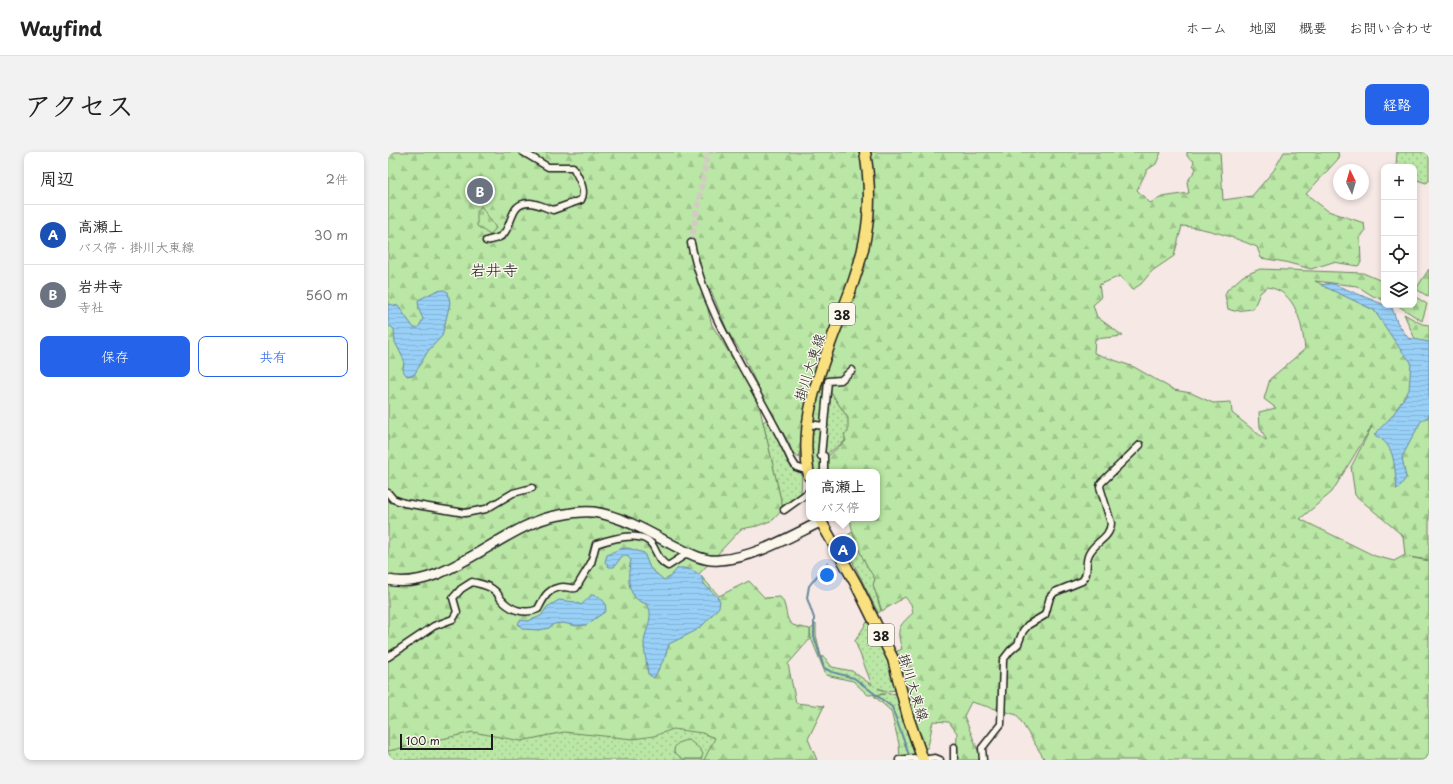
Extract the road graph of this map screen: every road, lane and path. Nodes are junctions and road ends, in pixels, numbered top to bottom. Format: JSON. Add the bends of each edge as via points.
{"nodes":[{"id":1,"x":523,"y":152,"type":"edge"},
{"id":2,"x":864,"y":152,"type":"edge"},
{"id":3,"x":486,"y":241,"type":"dead end"},
{"id":4,"x":691,"y":243,"type":"tunnel mouth"},
{"id":5,"x":852,"y":370,"type":"dead end"},
{"id":6,"x":808,"y":424,"type":"junction"},
{"id":7,"x":824,"y":426,"type":"junction"},
{"id":8,"x":1140,"y":445,"type":"dead end"},
{"id":9,"x":809,"y":469,"type":"edge"},
{"id":10,"x":824,"y":469,"type":"edge"},
{"id":11,"x":806,"y":472,"type":"edge"},
{"id":12,"x":532,"y":488,"type":"dead end"},
{"id":13,"x":388,"y":493,"type":"edge"},
{"id":14,"x":806,"y":494,"type":"edge"},
{"id":15,"x":784,"y":510,"type":"dead end"},
{"id":16,"x":817,"y":521,"type":"edge"},
{"id":17,"x":820,"y":521,"type":"edge"},
{"id":18,"x":688,"y":553,"type":"junction"},
{"id":19,"x":388,"y":580,"type":"edge"},
{"id":20,"x":388,"y":656,"type":"edge"},
{"id":21,"x":954,"y":747,"type":"dead end"},
{"id":22,"x":917,"y":759,"type":"edge"},
{"id":23,"x":899,"y":760,"type":"edge"},
{"id":24,"x":940,"y":760,"type":"edge"},
{"id":25,"x":954,"y":760,"type":"edge"},
{"id":26,"x":983,"y":760,"type":"edge"}],
"edges":[{"from":1,"to":3,"type":"street","via":[[548,168],[573,168],[584,190],[584,196],[581,200],[553,210],[530,202],[522,204],[511,214],[505,233]]},
{"from":2,"to":6,"type":"main road","name":"掛川大東線","number":"38","via":[[870,205],[866,235],[854,282],[819,374]]},
{"from":4,"to":11,"type":"street","via":[[696,269],[721,331],[791,459],[796,467]]},
{"from":5,"to":7,"type":"street","via":[[841,380],[828,381]]},
{"from":6,"to":7,"type":"street"},
{"from":6,"to":9,"type":"main road","name":"掛川大東線","number":"38"},
{"from":7,"to":10,"type":"street","via":[[821,456],[824,456]]},
{"from":8,"to":26,"type":"street","via":[[1101,483],[1111,529],[1089,552],[1085,578],[1055,592],[1050,597],[1045,615],[1028,625],[1018,644],[1002,660],[1001,724],[982,748]]},
{"from":12,"to":13,"type":"street","via":[[513,493],[486,509],[465,513],[404,503],[393,499]]},
{"from":14,"to":15,"type":"street"},
{"from":16,"to":18,"type":"street","via":[[770,545],[736,557],[718,560]]},
{"from":17,"to":22,"type":"main road","name":"掛川大東線","number":"38","via":[[856,584],[893,659]]},
{"from":18,"to":19,"type":"street","via":[[616,518],[592,512],[561,514],[536,520],[435,575],[415,580]]},
{"from":18,"to":20,"type":"street","via":[[668,566],[661,562],[652,544],[646,540],[634,537],[612,539],[596,544],[590,563],[576,588],[554,589],[545,594],[538,609],[531,612],[518,611],[486,585],[472,582],[453,598],[457,612],[452,619],[434,626]]},
{"from":21,"to":25,"type":"street"},
{"from":22,"to":23,"type":"street"},
{"from":22,"to":24,"type":"street"}]}
